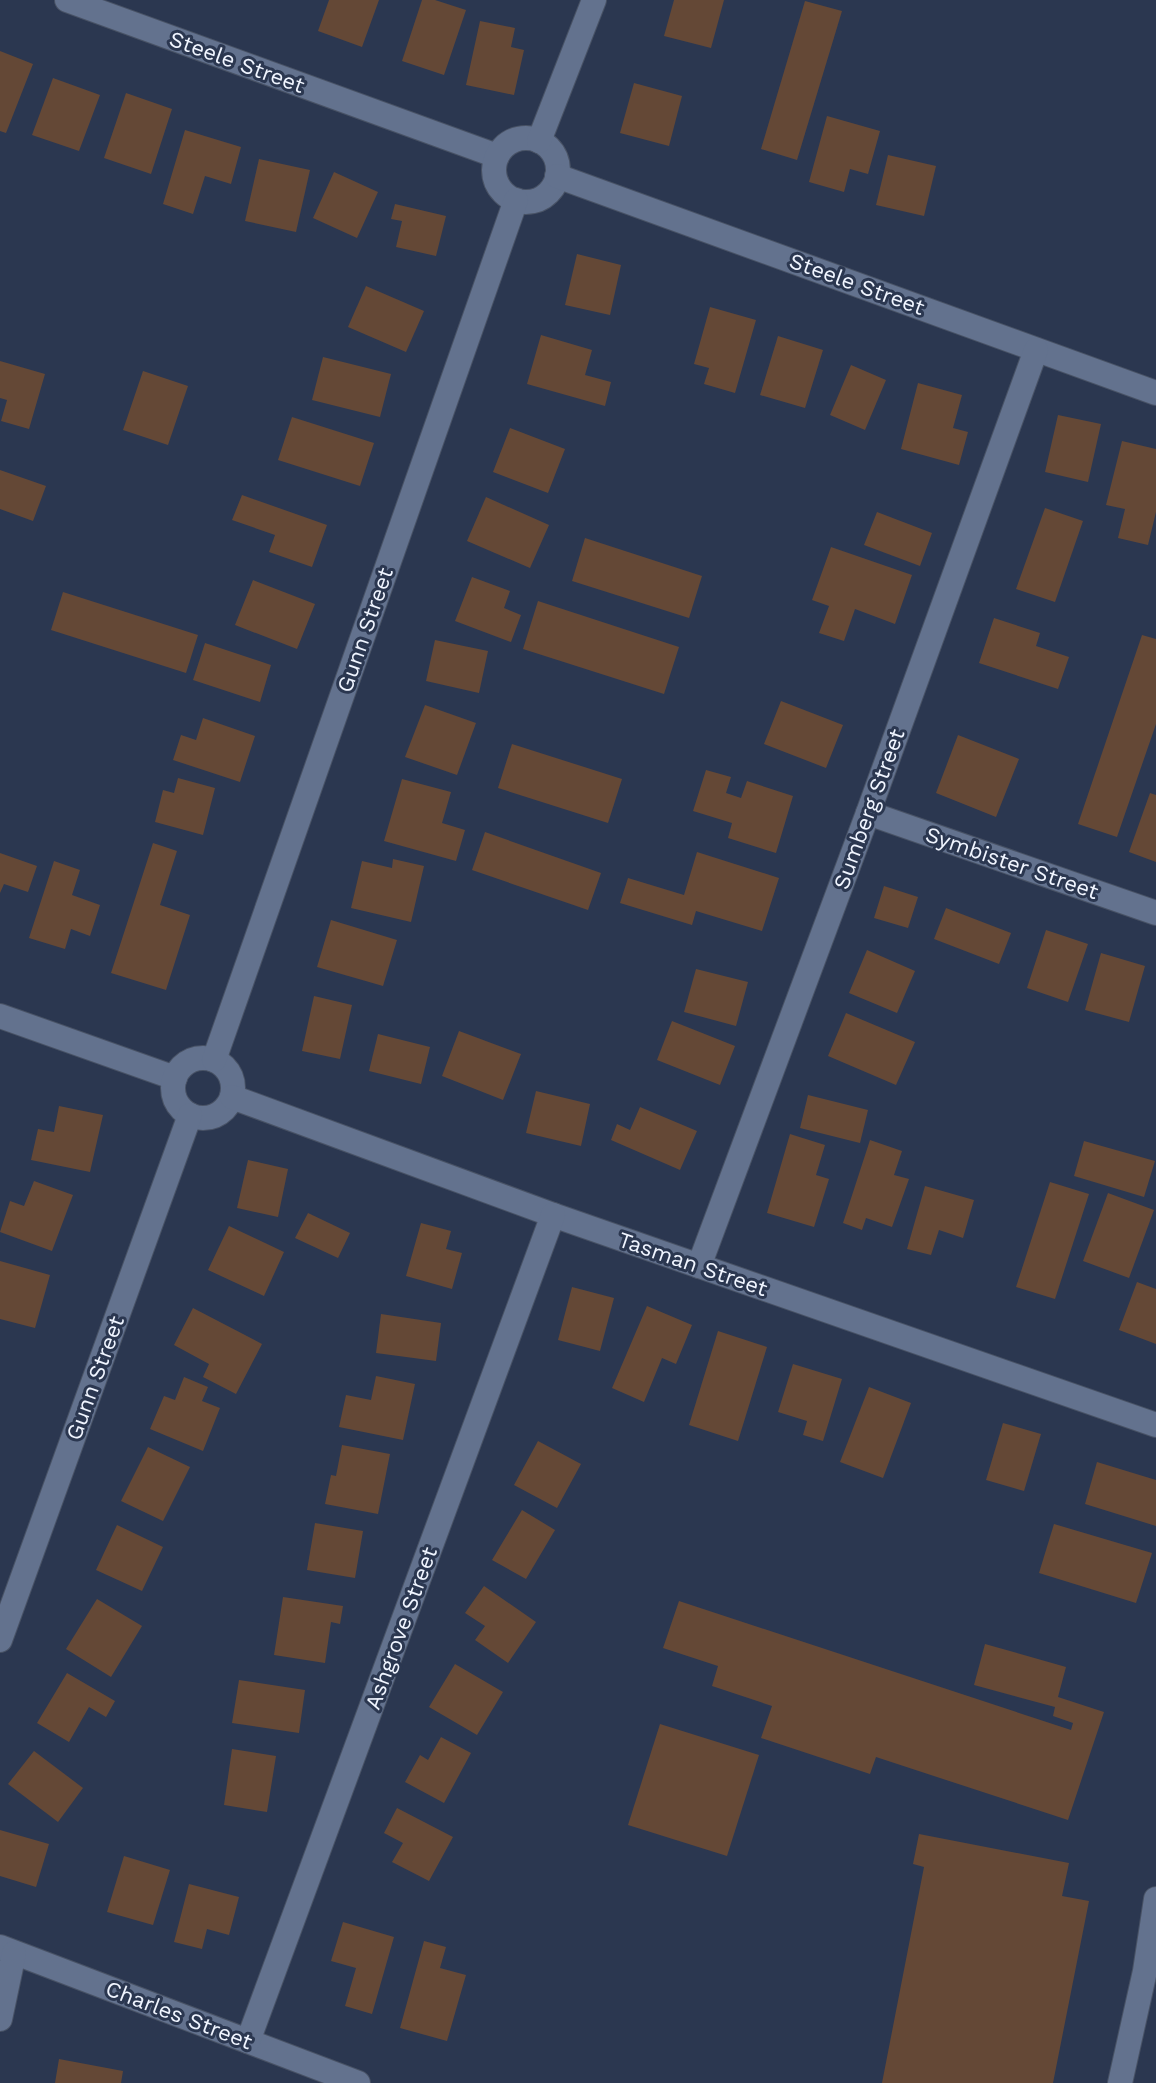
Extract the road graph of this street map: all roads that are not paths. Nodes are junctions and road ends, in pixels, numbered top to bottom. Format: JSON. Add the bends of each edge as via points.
{"nodes":[{"id":1,"x":67,"y":0,"type":"edge"},
{"id":2,"x":594,"y":0,"type":"edge"},
{"id":3,"x":539,"y":141,"type":"junction"},
{"id":4,"x":497,"y":156,"type":"junction"},
{"id":5,"x":557,"y":176,"type":"junction"},
{"id":6,"x":516,"y":200,"type":"junction"},
{"id":7,"x":1036,"y":350,"type":"junction"},
{"id":8,"x":1156,"y":393,"type":"edge"},
{"id":9,"x":868,"y":813,"type":"junction"},
{"id":10,"x":1156,"y":913,"type":"edge"},
{"id":11,"x":0,"y":1016,"type":"edge"},
{"id":12,"x":214,"y":1060,"type":"junction"},
{"id":13,"x":175,"y":1078,"type":"junction"},
{"id":14,"x":232,"y":1097,"type":"junction"},
{"id":15,"x":190,"y":1115,"type":"junction"},
{"id":16,"x":553,"y":1215,"type":"junction"},
{"id":17,"x":699,"y":1266,"type":"junction"},
{"id":18,"x":1156,"y":1425,"type":"edge"},
{"id":19,"x":0,"y":1640,"type":"edge"},
{"id":20,"x":1156,"y":1899,"type":"edge"},
{"id":21,"x":7,"y":1950,"type":"edge"},
{"id":22,"x":1150,"y":1973,"type":"edge"},
{"id":23,"x":0,"y":2019,"type":"edge"},
{"id":24,"x":248,"y":2041,"type":"junction"},
{"id":25,"x":348,"y":2081,"type":"edge"},
{"id":26,"x":1120,"y":2083,"type":"edge"}],
"edges":[{"from":1,"to":4,"type":"street","name":"Steele Street"},
{"from":2,"to":3,"type":"street"},
{"from":3,"to":4,"type":"street","via":[[520,139]]},
{"from":3,"to":5,"type":"street","via":[[551,151]]},
{"from":4,"to":6,"type":"street","via":[[497,184]]},
{"from":5,"to":6,"type":"street","via":[[544,196]]},
{"from":5,"to":7,"type":"street","name":"Steele Street"},
{"from":6,"to":12,"type":"street","name":"Gunn Street"},
{"from":7,"to":8,"type":"street","name":"Steele Street"},
{"from":7,"to":9,"type":"street","name":"Sumberg Street"},
{"from":9,"to":10,"type":"street","name":"Symbister Street"},
{"from":9,"to":17,"type":"street","name":"Sumberg Street"},
{"from":11,"to":13,"type":"street"},
{"from":12,"to":13,"type":"street","via":[[187,1063]]},
{"from":12,"to":14,"type":"street","via":[[232,1079]]},
{"from":13,"to":15,"type":"street","via":[[175,1099]]},
{"from":14,"to":15,"type":"street","via":[[211,1118]]},
{"from":14,"to":16,"type":"street","name":"Tasman Street"},
{"from":15,"to":19,"type":"street","name":"Gunn Street"},
{"from":16,"to":17,"type":"street","name":"Tasman Street"},
{"from":16,"to":24,"type":"street","name":"Ashgrove Street"},
{"from":17,"to":18,"type":"street","name":"Tasman Street"},
{"from":20,"to":22,"type":"street"},
{"from":21,"to":23,"type":"street"},
{"from":21,"to":24,"type":"street","name":"Charles Street"},
{"from":22,"to":26,"type":"street"},
{"from":24,"to":25,"type":"street","name":"Charles Street"}]}
